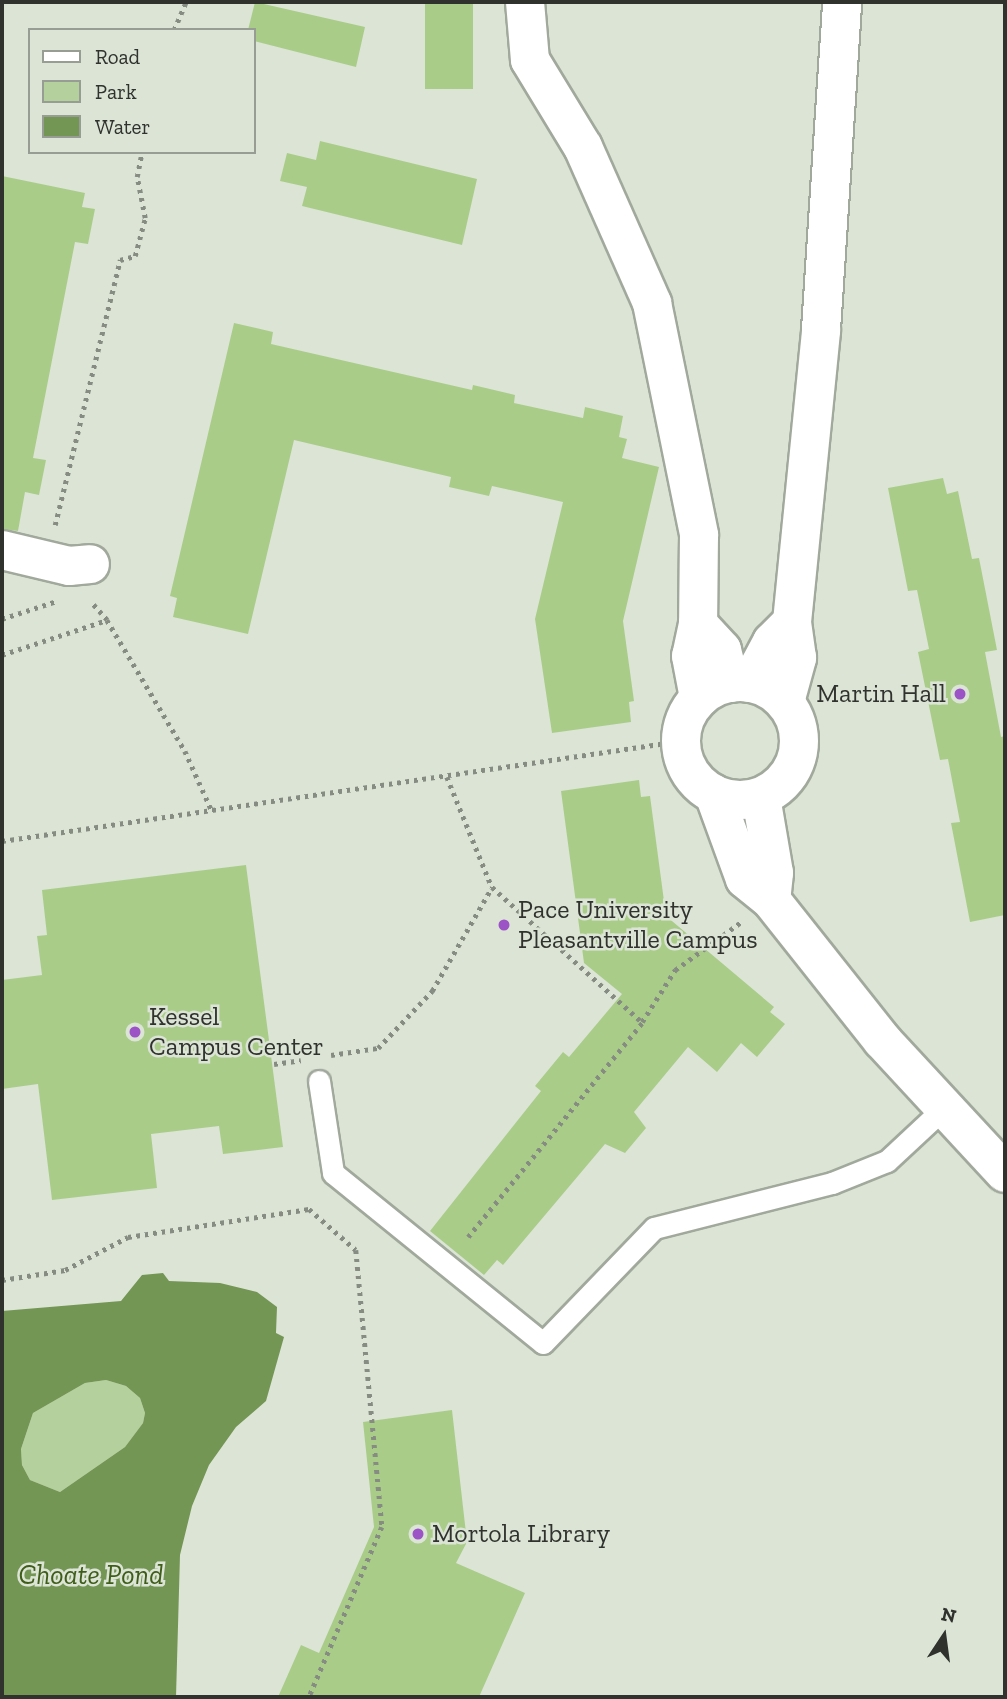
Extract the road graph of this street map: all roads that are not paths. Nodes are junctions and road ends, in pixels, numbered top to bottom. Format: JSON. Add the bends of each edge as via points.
{"nodes":[{"id":1,"x":525,"y":2,"type":"edge"},
{"id":2,"x":842,"y":2,"type":"edge"},
{"id":3,"x":2,"y":550,"type":"edge"},
{"id":4,"x":73,"y":577,"type":"road end"},
{"id":5,"x":792,"y":622,"type":"junction"},
{"id":6,"x":726,"y":688,"type":"junction"},
{"id":7,"x":785,"y":702,"type":"junction"},
{"id":8,"x":714,"y":794,"type":"junction"},
{"id":9,"x":761,"y":797,"type":"junction"},
{"id":10,"x":771,"y":900,"type":"junction"},
{"id":11,"x":319,"y":1081,"type":"dead end"},
{"id":12,"x":945,"y":1107,"type":"junction"},
{"id":13,"x":1005,"y":1172,"type":"edge"}],
"edges":[{"from":1,"to":6,"type":"street","via":[[530,60],[583,147],[652,303],[699,535],[698,624],[722,650]]},
{"from":2,"to":5,"type":"street","via":[[821,330]]},
{"from":3,"to":4,"type":"street"},
{"from":5,"to":6,"type":"street"},
{"from":5,"to":7,"type":"street","via":[[797,658]]},
{"from":6,"to":7,"type":"street","via":[[769,689]]},
{"from":6,"to":8,"type":"street","via":[[683,725],[680,741],[689,773]]},
{"from":7,"to":9,"type":"street","via":[[799,737],[797,756],[783,780]]},
{"from":8,"to":9,"type":"street","via":[[729,799]]},
{"from":8,"to":10,"type":"street","via":[[745,879]]},
{"from":9,"to":10,"type":"street","via":[[774,873]]},
{"from":10,"to":12,"type":"street","via":[[882,1040]]},
{"from":11,"to":12,"type":"lane","via":[[333,1172],[543,1343],[654,1228],[832,1183],[887,1161]]},
{"from":12,"to":13,"type":"street"}]}
